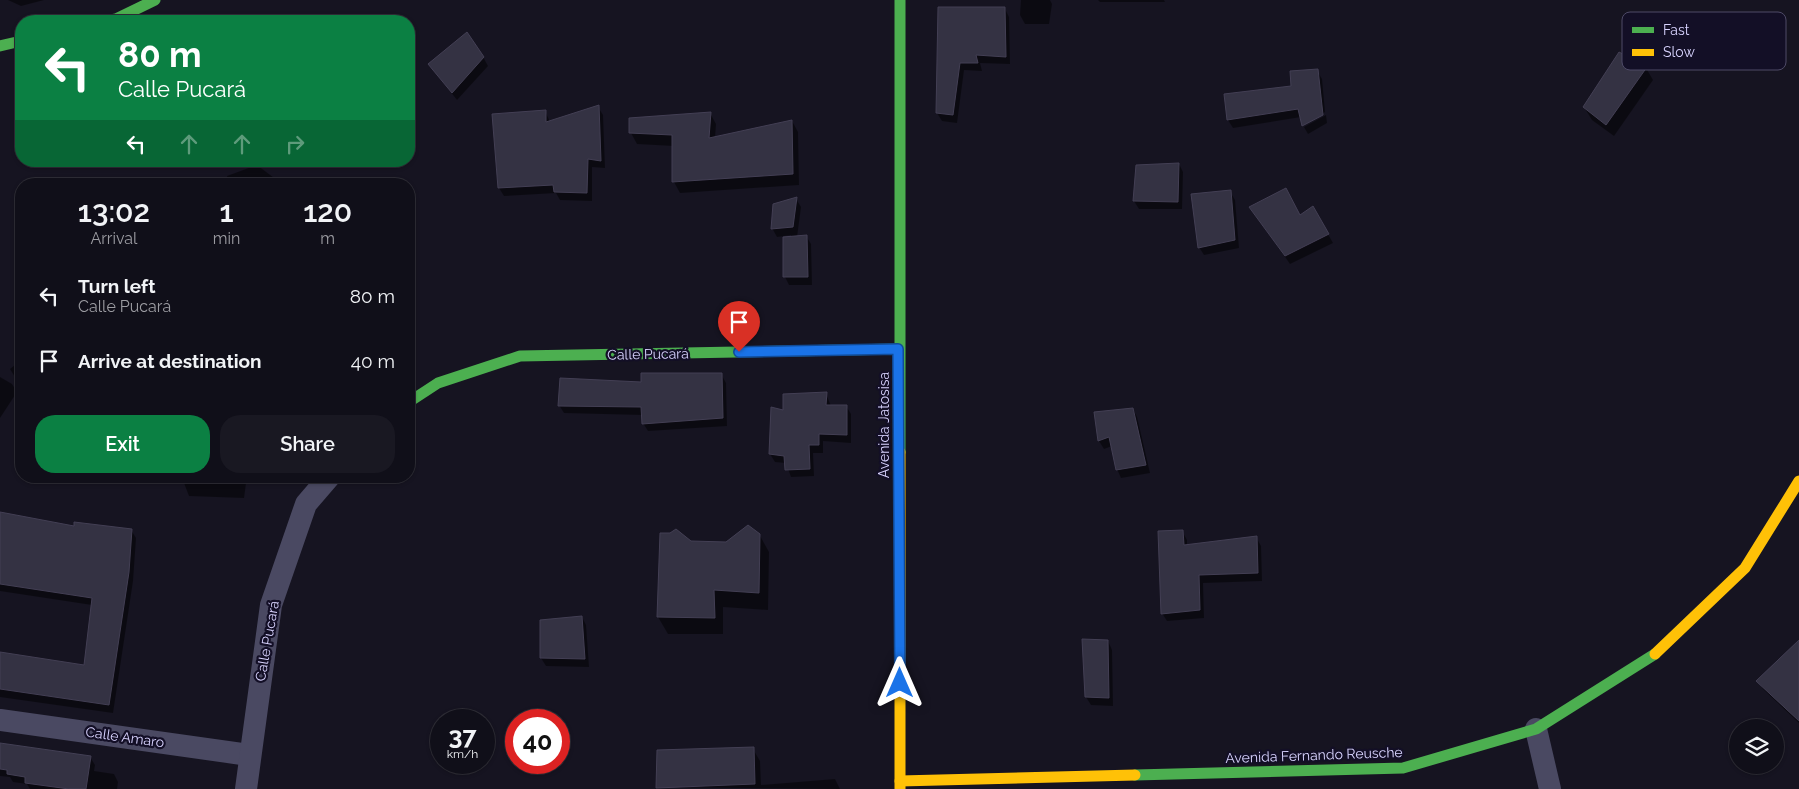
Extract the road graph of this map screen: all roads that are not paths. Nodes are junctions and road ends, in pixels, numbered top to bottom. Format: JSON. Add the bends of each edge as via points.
{"nodes":[{"id":1,"x":155,"y":0,"type":"edge"},
{"id":2,"x":900,"y":0,"type":"edge"},
{"id":3,"x":122,"y":15,"type":"edge"},
{"id":4,"x":15,"y":42,"type":"edge"},
{"id":5,"x":0,"y":46,"type":"edge"},
{"id":6,"x":898,"y":349,"type":"junction"},
{"id":7,"x":415,"y":398,"type":"edge"},
{"id":8,"x":1799,"y":481,"type":"edge"},
{"id":9,"x":324,"y":483,"type":"edge"},
{"id":10,"x":0,"y":720,"type":"edge"},
{"id":11,"x":1536,"y":729,"type":"junction"},
{"id":12,"x":249,"y":755,"type":"junction"},
{"id":13,"x":900,"y":785,"type":"edge"},
{"id":14,"x":246,"y":789,"type":"edge"},
{"id":15,"x":1550,"y":789,"type":"edge"}],
"edges":[{"from":1,"to":3,"type":"street"},
{"from":2,"to":6,"type":"street","name":"Avenida Jatosisa"},
{"from":4,"to":5,"type":"street"},
{"from":6,"to":7,"type":"street","name":"Calle Pucará","via":[[520,356],[438,383]]},
{"from":6,"to":13,"type":"street","name":"Avenida Jatosisa"},
{"from":8,"to":11,"type":"street","name":"Avenida Fernando Reusche","via":[[1745,568],[1651,657]]},
{"from":9,"to":12,"type":"street","name":"Calle Pucará","via":[[306,504],[271,605]]},
{"from":10,"to":12,"type":"street","name":"Calle Amaro"},
{"from":11,"to":13,"type":"street","name":"Avenida Fernando Reusche","via":[[1403,768]]},
{"from":11,"to":15,"type":"street"},
{"from":12,"to":14,"type":"street","name":"Calle Pucará"}]}
